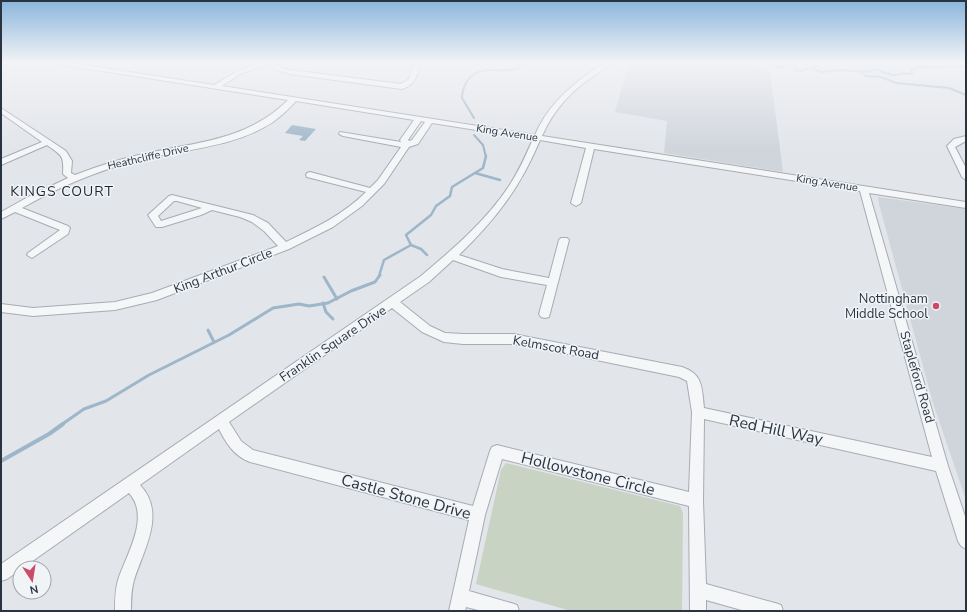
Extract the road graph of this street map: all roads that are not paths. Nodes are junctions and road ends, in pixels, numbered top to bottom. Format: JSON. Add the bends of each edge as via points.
{"nodes":[{"id":1,"x":239,"y":91,"type":"edge"},
{"id":2,"x":569,"y":91,"type":"edge"},
{"id":3,"x":294,"y":99,"type":"junction"},
{"id":4,"x":1,"y":110,"type":"edge"},
{"id":5,"x":418,"y":119,"type":"junction"},
{"id":6,"x":430,"y":120,"type":"junction"},
{"id":7,"x":343,"y":134,"type":"dead end"},
{"id":8,"x":538,"y":138,"type":"junction"},
{"id":9,"x":966,"y":138,"type":"edge"},
{"id":10,"x":48,"y":142,"type":"junction"},
{"id":11,"x":406,"y":146,"type":"junction"},
{"id":12,"x":591,"y":146,"type":"junction"},
{"id":13,"x":1,"y":162,"type":"edge"},
{"id":14,"x":310,"y":175,"type":"dead end"},
{"id":15,"x":966,"y":177,"type":"edge"},
{"id":16,"x":74,"y":179,"type":"junction"},
{"id":17,"x":864,"y":189,"type":"junction"},
{"id":18,"x":373,"y":191,"type":"junction"},
{"id":19,"x":576,"y":203,"type":"dead end"},
{"id":20,"x":966,"y":205,"type":"edge"},
{"id":21,"x":211,"y":207,"type":"junction"},
{"id":22,"x":15,"y":208,"type":"junction"},
{"id":23,"x":1,"y":216,"type":"edge"},
{"id":24,"x":564,"y":240,"type":"dead end"},
{"id":25,"x":285,"y":247,"type":"junction"},
{"id":26,"x":32,"y":255,"type":"dead end"},
{"id":27,"x":452,"y":256,"type":"junction"},
{"id":28,"x":553,"y":282,"type":"junction"},
{"id":29,"x":393,"y":303,"type":"junction"},
{"id":30,"x":1,"y":308,"type":"edge"},
{"id":31,"x":545,"y":314,"type":"dead end"},
{"id":32,"x":698,"y":412,"type":"junction"},
{"id":33,"x":221,"y":420,"type":"junction"},
{"id":34,"x":941,"y":466,"type":"junction"},
{"id":35,"x":130,"y":483,"type":"junction"},
{"id":36,"x":696,"y":501,"type":"junction"},
{"id":37,"x":478,"y":515,"type":"junction"},
{"id":38,"x":966,"y":541,"type":"edge"},
{"id":39,"x":1,"y":573,"type":"edge"},
{"id":40,"x":698,"y":590,"type":"junction"},
{"id":41,"x":459,"y":604,"type":"edge"},
{"id":42,"x":123,"y":611,"type":"edge"},
{"id":43,"x":511,"y":611,"type":"edge"},
{"id":44,"x":698,"y":611,"type":"edge"},
{"id":45,"x":775,"y":611,"type":"edge"}],
"edges":[{"from":1,"to":3,"type":"street","name":"King Avenue"},
{"from":2,"to":8,"type":"street","name":"Franklin Square Drive","via":[[548,116]]},
{"from":3,"to":5,"type":"street","name":"King Avenue"},
{"from":3,"to":16,"type":"street","name":"Heathcliffe Drive","via":[[270,120],[233,138],[128,160]]},
{"from":4,"to":10,"type":"street"},
{"from":5,"to":6,"type":"street","name":"King Avenue"},
{"from":5,"to":11,"type":"street","name":"King Arthur Circle","via":[[404,140]]},
{"from":6,"to":8,"type":"street","name":"King Avenue"},
{"from":6,"to":11,"type":"street","name":"King Arthur Circle","via":[[415,142]]},
{"from":7,"to":11,"type":"street"},
{"from":8,"to":12,"type":"street","name":"King Avenue"},
{"from":8,"to":27,"type":"street","name":"Franklin Square Drive","via":[[522,172],[504,200]]},
{"from":9,"to":15,"type":"street","via":[[951,146]]},
{"from":10,"to":13,"type":"street"},
{"from":10,"to":16,"type":"street","via":[[67,156],[67,174]]},
{"from":11,"to":18,"type":"street","name":"King Arthur Circle"},
{"from":12,"to":17,"type":"street","name":"King Avenue"},
{"from":12,"to":19,"type":"street"},
{"from":14,"to":18,"type":"street"},
{"from":16,"to":22,"type":"street","name":"Heathcliffe Drive"},
{"from":17,"to":20,"type":"street","name":"King Avenue"},
{"from":17,"to":34,"type":"street","name":"Stapleford Road"},
{"from":18,"to":25,"type":"street","name":"King Arthur Circle","via":[[342,218]]},
{"from":21,"to":21,"type":"street","via":[[172,198],[154,212],[153,218],[159,225],[198,214]]},
{"from":21,"to":25,"type":"street","via":[[257,220]]},
{"from":22,"to":23,"type":"street","name":"Heathcliffe Drive"},
{"from":22,"to":26,"type":"street","via":[[65,228],[65,232]]},
{"from":24,"to":28,"type":"street"},
{"from":25,"to":30,"type":"street","name":"King Arthur Circle","via":[[153,297],[116,306],[33,312]]},
{"from":27,"to":28,"type":"street","via":[[501,273]]},
{"from":27,"to":29,"type":"street","name":"Franklin Square Drive"},
{"from":28,"to":31,"type":"street"},
{"from":29,"to":32,"type":"street","name":"Kelmscot Road","via":[[426,329],[444,337],[513,339],[682,372],[692,378]]},
{"from":29,"to":33,"type":"street","name":"Franklin Square Drive"},
{"from":32,"to":34,"type":"street","name":"Red Hill Way"},
{"from":32,"to":36,"type":"street"},
{"from":33,"to":35,"type":"street","name":"Franklin Square Drive"},
{"from":33,"to":37,"type":"street","name":"Castle Stone Drive","via":[[235,445],[250,456]]},
{"from":34,"to":38,"type":"street","name":"Stapleford Road"},
{"from":35,"to":39,"type":"street","name":"Franklin Square Drive"},
{"from":35,"to":42,"type":"street","via":[[140,496],[146,516],[138,549],[126,577],[121,600]]},
{"from":36,"to":37,"type":"street","name":"Hollowstone Circle","via":[[497,451]]},
{"from":36,"to":40,"type":"street"},
{"from":37,"to":41,"type":"street","name":"Castle Stone Drive"},
{"from":40,"to":44,"type":"street"},
{"from":40,"to":45,"type":"street"},
{"from":41,"to":43,"type":"street","name":"Castle Stone Drive"}]}
